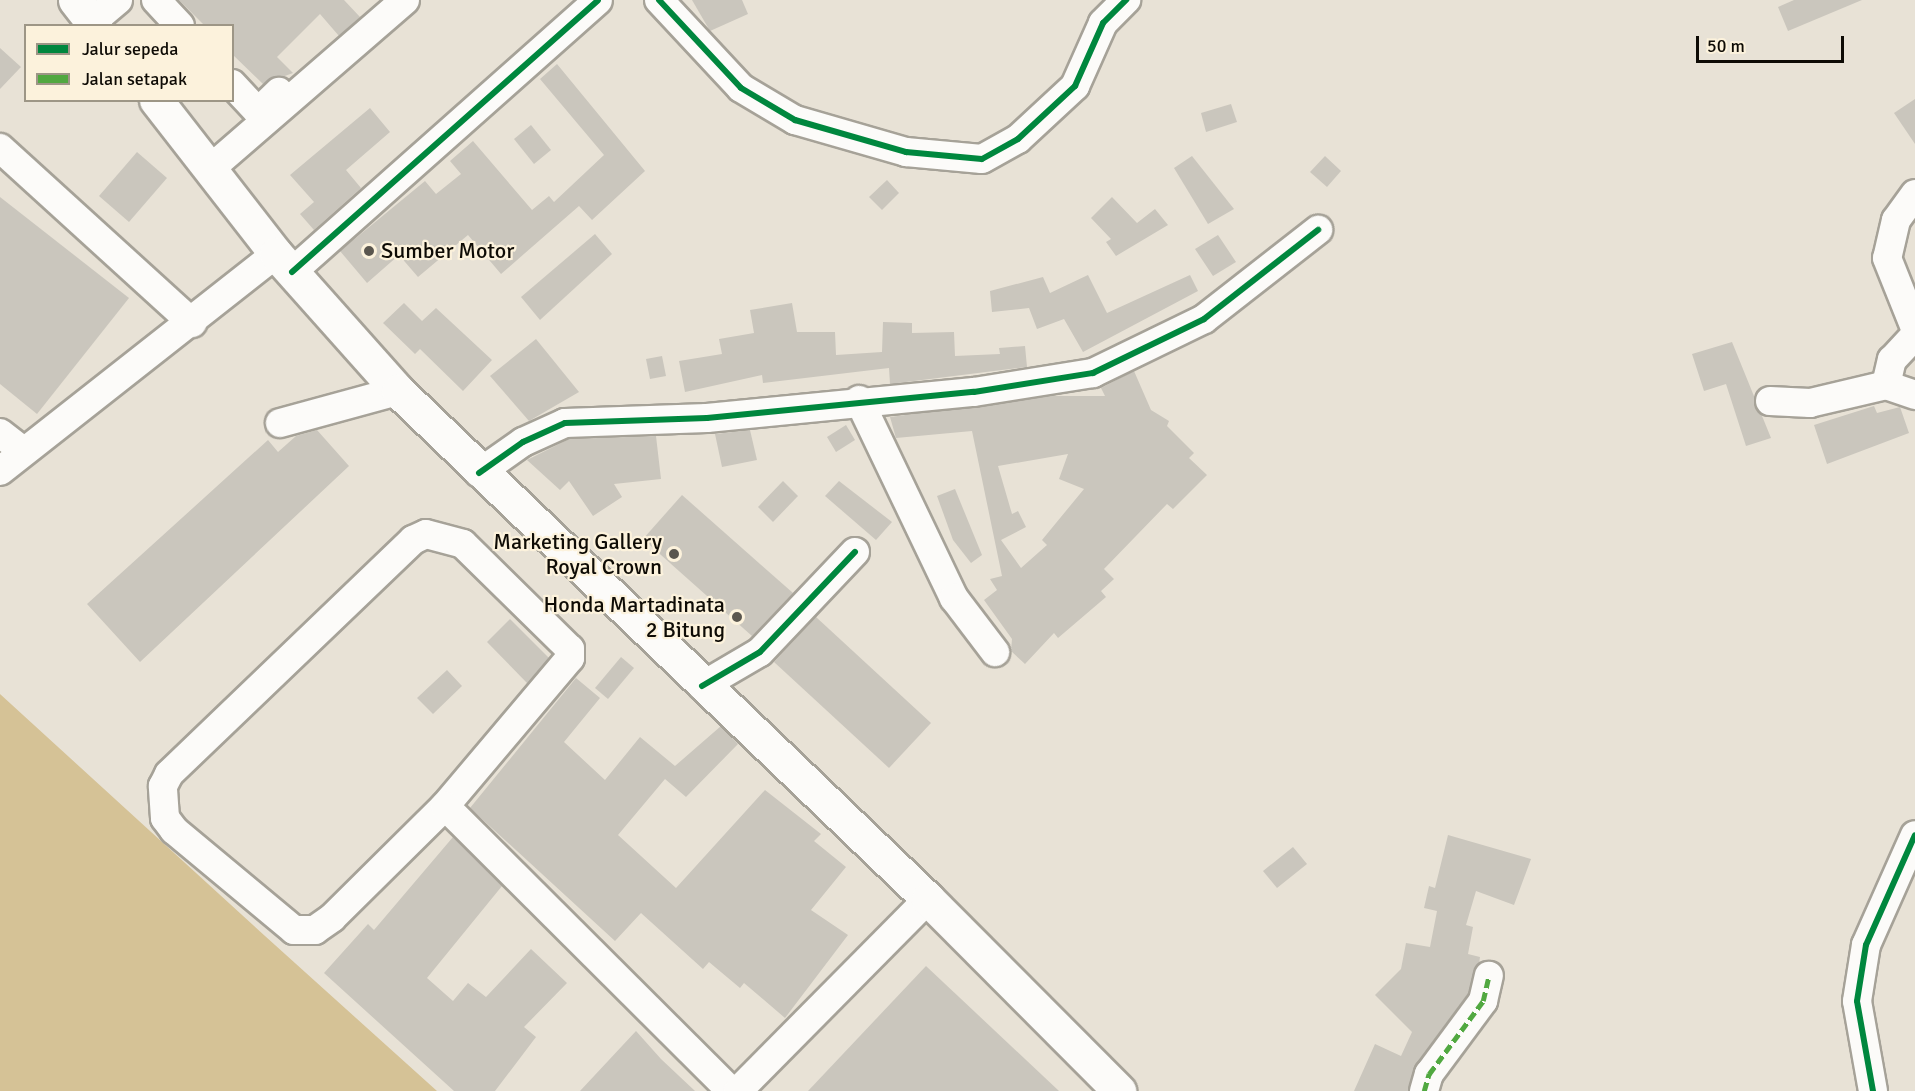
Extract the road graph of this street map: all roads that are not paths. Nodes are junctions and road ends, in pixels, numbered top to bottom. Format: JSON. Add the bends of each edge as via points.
{"nodes":[{"id":1,"x":118,"y":0,"type":"edge"},
{"id":2,"x":156,"y":0,"type":"edge"},
{"id":3,"x":405,"y":0,"type":"edge"},
{"id":4,"x":598,"y":0,"type":"edge"},
{"id":5,"x":659,"y":0,"type":"edge"},
{"id":6,"x":1126,"y":0,"type":"edge"},
{"id":7,"x":88,"y":16,"type":"edge"},
{"id":8,"x":178,"y":24,"type":"edge"},
{"id":9,"x":325,"y":49,"type":"dead end"},
{"id":10,"x":234,"y":86,"type":"edge"},
{"id":11,"x":158,"y":102,"type":"edge"},
{"id":12,"x":0,"y":148,"type":"edge"},
{"id":13,"x":210,"y":169,"type":"junction"},
{"id":14,"x":1915,"y":194,"type":"edge"},
{"id":15,"x":1318,"y":230,"type":"dead end"},
{"id":16,"x":284,"y":263,"type":"junction"},
{"id":17,"x":192,"y":323,"type":"junction"},
{"id":18,"x":1915,"y":328,"type":"edge"},
{"id":19,"x":1915,"y":335,"type":"edge"},
{"id":20,"x":1886,"y":385,"type":"junction"},
{"id":21,"x":398,"y":391,"type":"junction"},
{"id":22,"x":1915,"y":395,"type":"edge"},
{"id":23,"x":860,"y":400,"type":"junction"},
{"id":24,"x":1770,"y":401,"type":"dead end"},
{"id":25,"x":280,"y":423,"type":"dead end"},
{"id":26,"x":0,"y":433,"type":"edge"},
{"id":27,"x":23,"y":452,"type":"junction"},
{"id":28,"x":0,"y":471,"type":"edge"},
{"id":29,"x":480,"y":473,"type":"junction"},
{"id":30,"x":855,"y":552,"type":"dead end"},
{"id":31,"x":995,"y":652,"type":"dead end"},
{"id":32,"x":702,"y":686,"type":"junction"},
{"id":33,"x":445,"y":806,"type":"junction"},
{"id":34,"x":1915,"y":835,"type":"edge"},
{"id":35,"x":928,"y":899,"type":"junction"},
{"id":36,"x":1489,"y":976,"type":"dead end"},
{"id":37,"x":731,"y":1091,"type":"edge"},
{"id":38,"x":738,"y":1091,"type":"edge"},
{"id":39,"x":1119,"y":1091,"type":"edge"},
{"id":40,"x":1424,"y":1091,"type":"edge"},
{"id":41,"x":1873,"y":1091,"type":"edge"}],
"edges":[{"from":1,"to":7,"type":"street"},
{"from":2,"to":8,"type":"street"},
{"from":3,"to":13,"type":"street"},
{"from":4,"to":16,"type":"street"},
{"from":5,"to":6,"type":"street","via":[[741,88],[795,120],[906,152],[982,159],[1017,139],[1076,86],[1103,23]]},
{"from":9,"to":10,"type":"street","via":[[258,112]]},
{"from":11,"to":13,"type":"highway"},
{"from":12,"to":17,"type":"street"},
{"from":13,"to":16,"type":"highway"},
{"from":14,"to":18,"type":"street","via":[[1896,220],[1887,258]]},
{"from":15,"to":23,"type":"street","via":[[1204,320],[1093,373],[974,392]]},
{"from":16,"to":17,"type":"street"},
{"from":16,"to":21,"type":"highway"},
{"from":17,"to":27,"type":"street"},
{"from":19,"to":20,"type":"street","via":[[1892,360]]},
{"from":20,"to":22,"type":"street"},
{"from":20,"to":24,"type":"street","via":[[1810,403]]},
{"from":21,"to":25,"type":"street"},
{"from":21,"to":29,"type":"highway"},
{"from":23,"to":29,"type":"street","via":[[707,418],[565,423],[523,442]]},
{"from":23,"to":31,"type":"street","via":[[954,598]]},
{"from":26,"to":27,"type":"street"},
{"from":27,"to":28,"type":"street"},
{"from":29,"to":32,"type":"highway"},
{"from":30,"to":32,"type":"street","via":[[760,652]]},
{"from":32,"to":35,"type":"highway"},
{"from":33,"to":33,"type":"street","via":[[332,918],[315,930],[294,930],[174,830],[161,801],[169,774],[413,540],[426,534],[463,544],[570,649],[570,658]]},
{"from":33,"to":37,"type":"street"},
{"from":34,"to":41,"type":"street","via":[[1866,945],[1859,990],[1863,1055]]},
{"from":35,"to":38,"type":"street"},
{"from":35,"to":39,"type":"highway"},
{"from":36,"to":40,"type":"street","via":[[1483,1001],[1429,1074]]}]}
